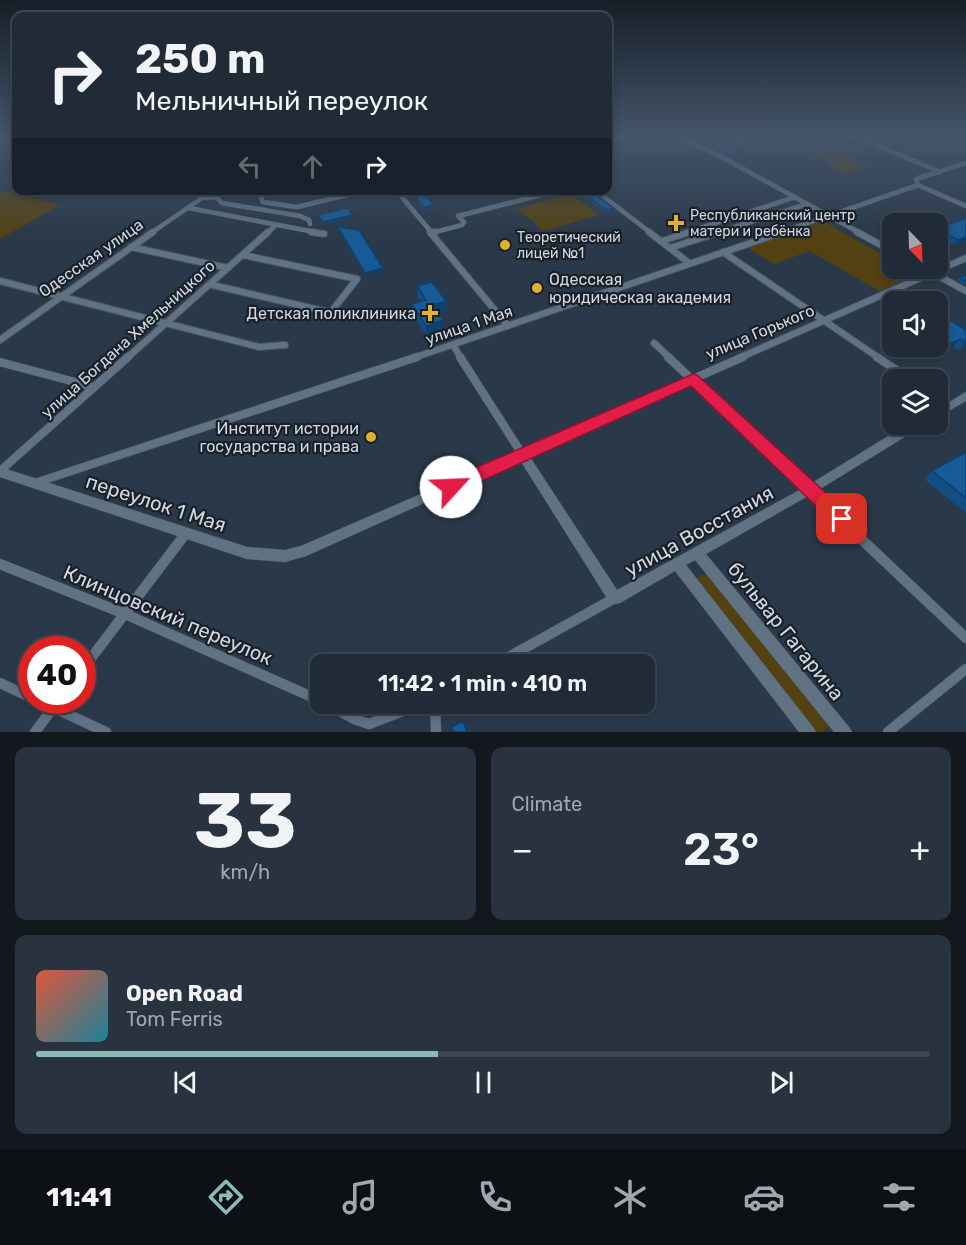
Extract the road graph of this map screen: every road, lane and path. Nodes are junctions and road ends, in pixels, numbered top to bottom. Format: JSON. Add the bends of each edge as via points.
{"nodes":[{"id":1,"x":748,"y":171,"type":"edge"},
{"id":2,"x":940,"y":172,"type":"edge"},
{"id":3,"x":918,"y":185,"type":"junction"},
{"id":4,"x":260,"y":195,"type":"edge"},
{"id":5,"x":347,"y":195,"type":"edge"},
{"id":6,"x":400,"y":195,"type":"edge"},
{"id":7,"x":541,"y":195,"type":"edge"},
{"id":8,"x":601,"y":195,"type":"edge"},
{"id":9,"x":795,"y":197,"type":"junction"},
{"id":10,"x":807,"y":204,"type":"junction"},
{"id":11,"x":966,"y":206,"type":"edge"},
{"id":12,"x":189,"y":208,"type":"junction"},
{"id":13,"x":830,"y":216,"type":"junction"},
{"id":14,"x":310,"y":224,"type":"dead end"},
{"id":15,"x":275,"y":226,"type":"junction"},
{"id":16,"x":430,"y":232,"type":"junction"},
{"id":17,"x":324,"y":234,"type":"dead end"},
{"id":18,"x":662,"y":242,"type":"junction"},
{"id":19,"x":882,"y":245,"type":"edge"},
{"id":20,"x":131,"y":247,"type":"junction"},
{"id":21,"x":670,"y":248,"type":"junction"},
{"id":22,"x":723,"y":252,"type":"junction"},
{"id":23,"x":243,"y":255,"type":"junction"},
{"id":24,"x":966,"y":258,"type":"edge"},
{"id":25,"x":689,"y":263,"type":"junction"},
{"id":26,"x":948,"y":266,"type":"edge"},
{"id":27,"x":228,"y":268,"type":"junction"},
{"id":28,"x":920,"y":279,"type":"edge"},
{"id":29,"x":944,"y":279,"type":"edge"},
{"id":30,"x":0,"y":281,"type":"edge"},
{"id":31,"x":212,"y":285,"type":"junction"},
{"id":32,"x":966,"y":291,"type":"edge"},
{"id":33,"x":58,"y":297,"type":"junction"},
{"id":34,"x":331,"y":312,"type":"junction"},
{"id":35,"x":350,"y":317,"type":"dead end"},
{"id":36,"x":828,"y":321,"type":"junction"},
{"id":37,"x":166,"y":324,"type":"junction"},
{"id":38,"x":508,"y":326,"type":"junction"},
{"id":39,"x":0,"y":340,"type":"edge"},
{"id":40,"x":654,"y":343,"type":"dead end"},
{"id":41,"x":285,"y":345,"type":"dead end"},
{"id":42,"x":453,"y":345,"type":"junction"},
{"id":43,"x":0,"y":362,"type":"edge"},
{"id":44,"x":896,"y":369,"type":"edge"},
{"id":45,"x":693,"y":379,"type":"junction"},
{"id":46,"x":94,"y":387,"type":"junction"},
{"id":47,"x":966,"y":396,"type":"edge"},
{"id":48,"x":949,"y":406,"type":"edge"},
{"id":49,"x":899,"y":435,"type":"edge"},
{"id":50,"x":522,"y":454,"type":"junction"},
{"id":51,"x":0,"y":472,"type":"edge"},
{"id":52,"x":33,"y":484,"type":"junction"},
{"id":53,"x":811,"y":489,"type":"junction"},
{"id":54,"x":186,"y":533,"type":"junction"},
{"id":55,"x":302,"y":552,"type":"joint"},
{"id":56,"x":698,"y":554,"type":"junction"},
{"id":57,"x":0,"y":564,"type":"edge"},
{"id":58,"x":678,"y":565,"type":"junction"},
{"id":59,"x":615,"y":598,"type":"junction"},
{"id":60,"x":125,"y":614,"type":"junction"},
{"id":61,"x":966,"y":638,"type":"edge"},
{"id":62,"x":96,"y":652,"type":"edge"},
{"id":63,"x":514,"y":654,"type":"edge"},
{"id":64,"x":966,"y":669,"type":"edge"},
{"id":65,"x":0,"y":683,"type":"edge"},
{"id":66,"x":18,"y":691,"type":"edge"},
{"id":67,"x":310,"y":696,"type":"edge"},
{"id":68,"x":48,"y":714,"type":"edge"},
{"id":69,"x":74,"y":714,"type":"edge"},
{"id":70,"x":347,"y":714,"type":"edge"},
{"id":71,"x":395,"y":714,"type":"edge"},
{"id":72,"x":435,"y":714,"type":"edge"},
{"id":73,"x":35,"y":732,"type":"edge"},
{"id":74,"x":106,"y":732,"type":"edge"},
{"id":75,"x":436,"y":732,"type":"edge"},
{"id":76,"x":808,"y":732,"type":"edge"},
{"id":77,"x":844,"y":732,"type":"edge"},
{"id":78,"x":888,"y":732,"type":"edge"}],
"edges":[{"from":1,"to":9,"type":"street"},
{"from":2,"to":3,"type":"street","name":"улица 1 Мая","via":[[916,179]]},
{"from":3,"to":11,"type":"street"},
{"from":3,"to":13,"type":"street","name":"улица 1 Мая"},
{"from":4,"to":5,"type":"street","via":[[263,202],[297,207]]},
{"from":6,"to":16,"type":"street"},
{"from":7,"to":16,"type":"street","via":[[458,216],[464,222],[462,225]]},
{"from":8,"to":18,"type":"street"},
{"from":9,"to":10,"type":"street"},
{"from":9,"to":18,"type":"street"},
{"from":10,"to":13,"type":"street"},
{"from":10,"to":21,"type":"street"},
{"from":12,"to":14,"type":"street","name":"Одесская улица","via":[[205,196],[216,197],[222,203],[300,216]]},
{"from":12,"to":15,"type":"street"},
{"from":12,"to":20,"type":"street","name":"Одесская улица"},
{"from":13,"to":19,"type":"street"},
{"from":13,"to":22,"type":"street","name":"улица 1 Мая"},
{"from":15,"to":17,"type":"street"},
{"from":15,"to":23,"type":"street","name":"улица Богдана Хмельницкого"},
{"from":16,"to":38,"type":"street"},
{"from":18,"to":21,"type":"street"},
{"from":20,"to":27,"type":"street"},
{"from":20,"to":33,"type":"street","name":"Одесская улица"},
{"from":21,"to":25,"type":"street"},
{"from":22,"to":25,"type":"street","name":"улица 1 Мая"},
{"from":22,"to":36,"type":"street"},
{"from":23,"to":27,"type":"street","name":"улица Богдана Хмельницкого"},
{"from":23,"to":34,"type":"street","via":[[357,279]]},
{"from":24,"to":26,"type":"street","name":"улица Горького"},
{"from":25,"to":38,"type":"street","name":"улица 1 Мая"},
{"from":27,"to":31,"type":"street","name":"улица Богдана Хмельницкого"},
{"from":28,"to":36,"type":"street","name":"улица Горького"},
{"from":29,"to":32,"type":"street"},
{"from":30,"to":33,"type":"street"},
{"from":31,"to":34,"type":"street"},
{"from":31,"to":37,"type":"street","name":"улица Богдана Хмельницкого"},
{"from":33,"to":37,"type":"street"},
{"from":33,"to":39,"type":"street","name":"Одесская улица"},
{"from":34,"to":35,"type":"street"},
{"from":36,"to":44,"type":"street"},
{"from":36,"to":45,"type":"street","name":"улица Горького"},
{"from":37,"to":41,"type":"street","via":[[259,347]]},
{"from":37,"to":46,"type":"street","name":"улица Богдана Хмельницкого"},
{"from":38,"to":42,"type":"street","name":"улица 1 Мая"},
{"from":40,"to":45,"type":"street"},
{"from":42,"to":50,"type":"street"},
{"from":42,"to":52,"type":"street","name":"улица 1 Мая"},
{"from":43,"to":46,"type":"street"},
{"from":45,"to":50,"type":"street","name":"улица Горького"},
{"from":45,"to":53,"type":"street"},
{"from":46,"to":51,"type":"street","name":"улица Богдана Хмельницкого"},
{"from":47,"to":48,"type":"street"},
{"from":49,"to":53,"type":"street","name":"улица Восстания"},
{"from":50,"to":55,"type":"street","name":"улица Горького"},
{"from":50,"to":59,"type":"street"},
{"from":51,"to":52,"type":"street","name":"переулок 1 Мая"},
{"from":52,"to":54,"type":"street","name":"переулок 1 Мая"},
{"from":53,"to":56,"type":"street","name":"улица Восстания"},
{"from":53,"to":61,"type":"street"},
{"from":54,"to":55,"type":"street","name":"переулок 1 Мая","via":[[247,553],[285,556]]},
{"from":54,"to":60,"type":"street"},
{"from":56,"to":58,"type":"street","name":"улица Восстания"},
{"from":56,"to":77,"type":"street","name":"бульвар Гагарина"},
{"from":57,"to":60,"type":"street","name":"Клинцовский переулок"},
{"from":58,"to":59,"type":"street","name":"улица Восстания"},
{"from":58,"to":76,"type":"street"},
{"from":59,"to":63,"type":"street","name":"улица Восстания"},
{"from":60,"to":62,"type":"street"},
{"from":60,"to":67,"type":"street","name":"Клинцовский переулок"},
{"from":64,"to":78,"type":"street"},
{"from":65,"to":66,"type":"street"},
{"from":68,"to":73,"type":"street"},
{"from":69,"to":74,"type":"street"},
{"from":70,"to":71,"type":"street","via":[[369,724]]},
{"from":72,"to":75,"type":"street"}]}
